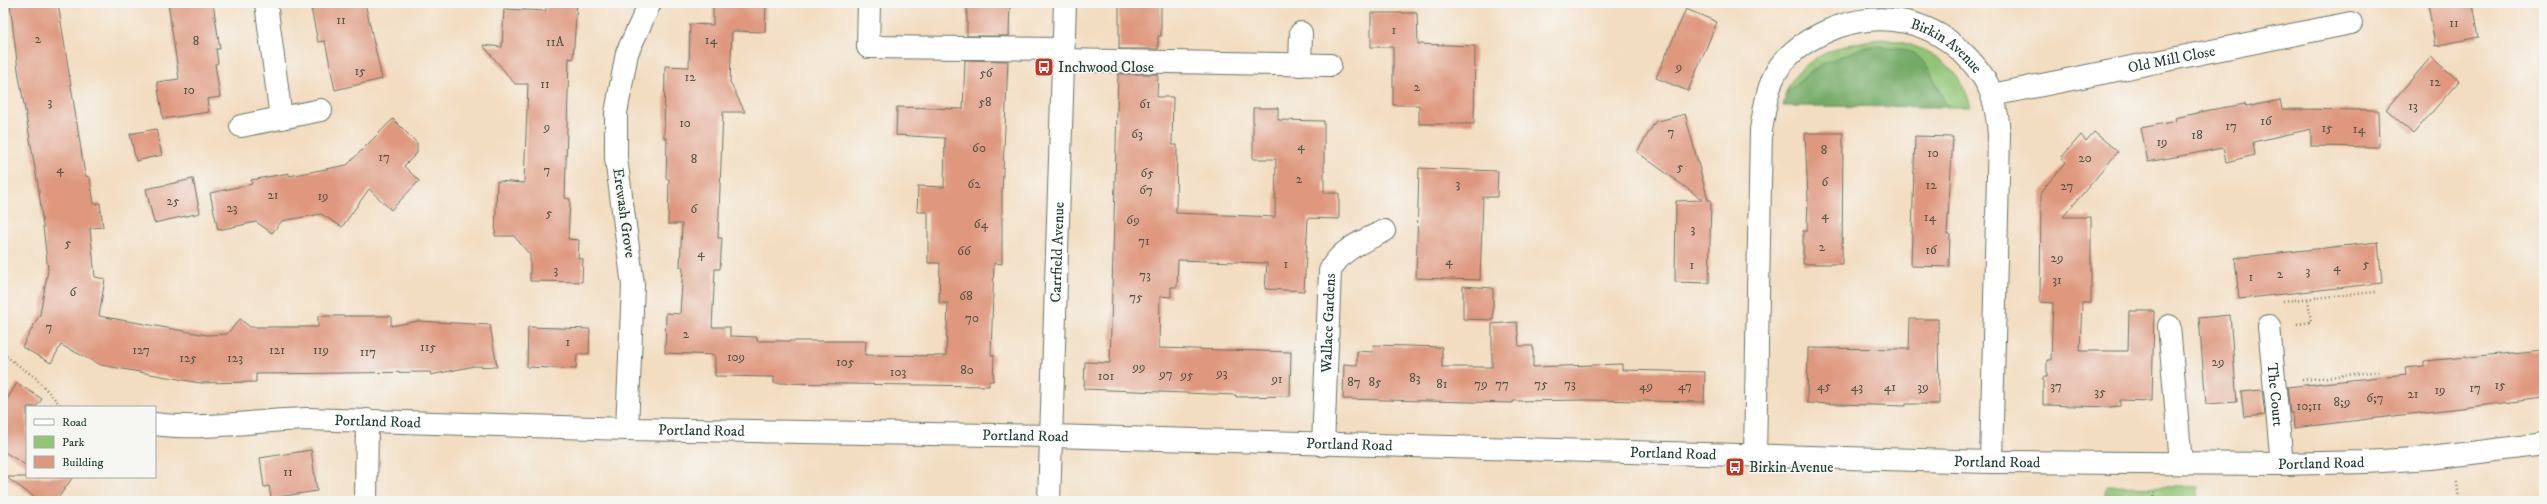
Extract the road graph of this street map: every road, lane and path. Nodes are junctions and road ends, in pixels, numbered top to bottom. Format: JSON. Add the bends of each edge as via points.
{"nodes":[{"id":1,"x":266,"y":3,"type":"edge"},
{"id":2,"x":650,"y":3,"type":"edge"},
{"id":3,"x":869,"y":3,"type":"edge"},
{"id":4,"x":1064,"y":3,"type":"edge"},
{"id":5,"x":2351,"y":23,"type":"dead end"},
{"id":6,"x":1301,"y":33,"type":"dead end"},
{"id":7,"x":1062,"y":55,"type":"junction"},
{"id":8,"x":1300,"y":65,"type":"junction"},
{"id":9,"x":1330,"y":65,"type":"dead end"},
{"id":10,"x":1992,"y":95,"type":"junction"},
{"id":11,"x":321,"y":110,"type":"dead end"},
{"id":12,"x":281,"y":118,"type":"junction"},
{"id":13,"x":241,"y":126,"type":"dead end"},
{"id":14,"x":1384,"y":231,"type":"dead end"},
{"id":15,"x":2376,"y":292,"type":"dead end"},
{"id":16,"x":2280,"y":302,"type":"dead end"},
{"id":17,"x":2169,"y":326,"type":"dead end"},
{"id":18,"x":2270,"y":326,"type":"dead end"},
{"id":19,"x":3,"y":354,"type":"edge"},
{"id":20,"x":2381,"y":371,"type":"dead end"},
{"id":21,"x":2274,"y":382,"type":"junction"},
{"id":22,"x":61,"y":406,"type":"edge"},
{"id":23,"x":367,"y":420,"type":"junction"},
{"id":24,"x":156,"y":424,"type":"edge"},
{"id":25,"x":628,"y":429,"type":"junction"},
{"id":26,"x":1052,"y":436,"type":"junction"},
{"id":27,"x":2544,"y":444,"type":"edge"},
{"id":28,"x":1323,"y":445,"type":"junction"},
{"id":29,"x":1755,"y":456,"type":"junction"},
{"id":30,"x":1991,"y":462,"type":"junction"},
{"id":31,"x":2181,"y":463,"type":"junction"},
{"id":32,"x":2282,"y":464,"type":"junction"},
{"id":33,"x":366,"y":501,"type":"edge"},
{"id":34,"x":1049,"y":501,"type":"edge"}],
"edges":[{"from":1,"to":12,"type":"street"},
{"from":2,"to":25,"type":"street","name":"Erewash Grove","via":[[628,53],[616,113],[616,158],[633,285]]},
{"from":3,"to":7,"type":"street","via":[[868,47]]},
{"from":4,"to":7,"type":"street","name":"Carrfield Avenue"},
{"from":5,"to":10,"type":"street","name":"Old Mill Close"},
{"from":6,"to":8,"type":"street"},
{"from":7,"to":8,"type":"street"},
{"from":7,"to":26,"type":"street","name":"Carrfield Avenue"},
{"from":8,"to":9,"type":"street"},
{"from":10,"to":29,"type":"street","name":"Birkin Avenue","via":[[1976,67],[1947,38],[1920,24],[1900,20],[1874,18],[1846,24],[1823,33],[1785,59],[1766,100],[1761,130]]},
{"from":10,"to":30,"type":"street","name":"Birkin Avenue","via":[[1999,135]]},
{"from":11,"to":12,"type":"street"},
{"from":12,"to":13,"type":"street"},
{"from":14,"to":28,"type":"street","name":"Wallace Gardens","via":[[1342,254],[1330,271]]},
{"from":15,"to":16,"type":"path"},
{"from":17,"to":31,"type":"street"},
{"from":18,"to":21,"type":"street","name":"The Court"},
{"from":19,"to":22,"type":"path","via":[[36,378]]},
{"from":20,"to":21,"type":"path"},
{"from":21,"to":32,"type":"street","name":"The Court"},
{"from":23,"to":24,"type":"street","name":"Portland Road","via":[[267,420],[193,428]]},
{"from":23,"to":25,"type":"street","name":"Portland Road"},
{"from":23,"to":33,"type":"street"},
{"from":25,"to":26,"type":"street","name":"Portland Road"},
{"from":26,"to":28,"type":"street","name":"Portland Road"},
{"from":26,"to":34,"type":"street","name":"Carrfield Avenue"},
{"from":27,"to":32,"type":"street","name":"Portland Road","via":[[2431,458]]},
{"from":28,"to":29,"type":"street","name":"Portland Road"},
{"from":29,"to":30,"type":"street","name":"Portland Road"},
{"from":30,"to":31,"type":"street","name":"Portland Road"},
{"from":31,"to":32,"type":"street","name":"Portland Road"}]}
